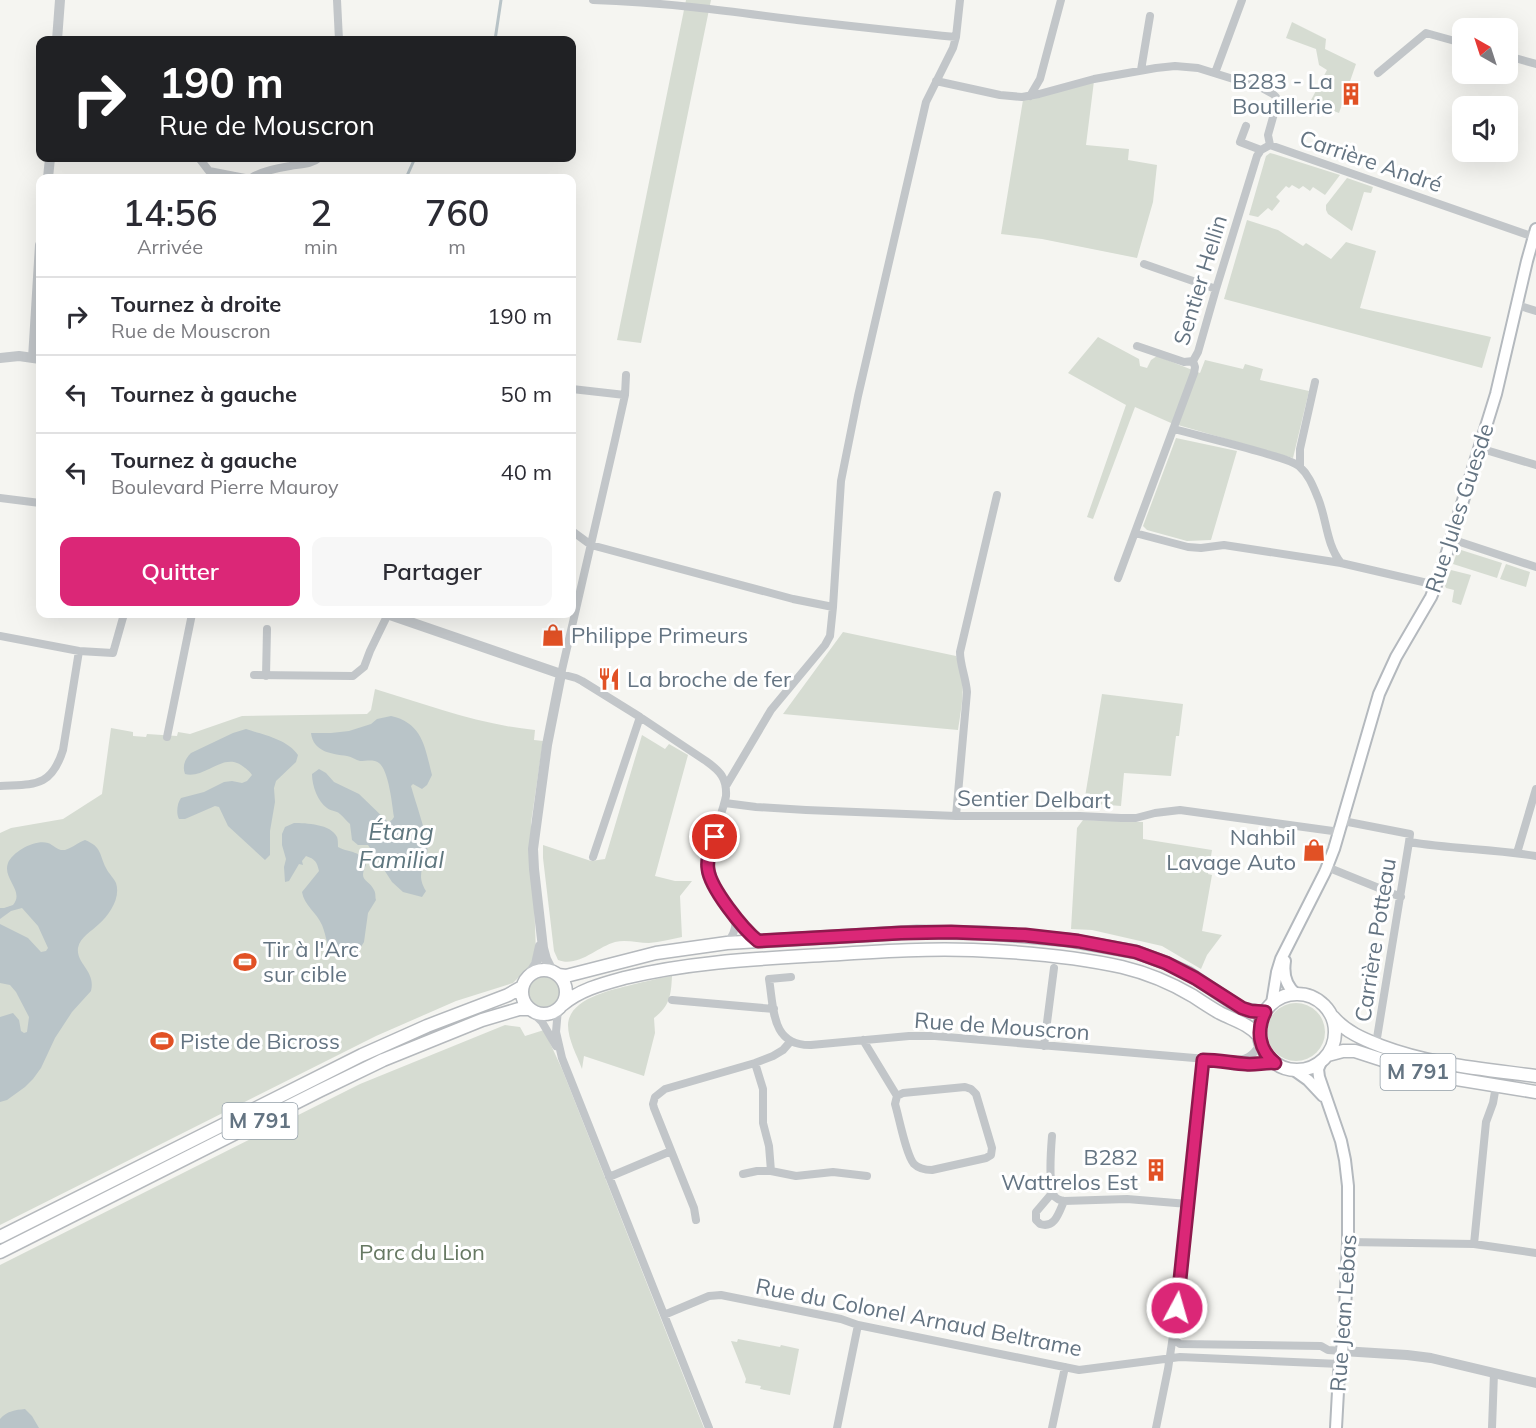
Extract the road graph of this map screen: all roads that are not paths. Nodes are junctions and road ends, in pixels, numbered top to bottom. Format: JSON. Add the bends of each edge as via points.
{"nodes":[{"id":1,"x":60,"y":0,"type":"edge"},
{"id":2,"x":336,"y":0,"type":"edge"},
{"id":3,"x":593,"y":0,"type":"edge"},
{"id":4,"x":960,"y":0,"type":"edge"},
{"id":5,"x":1061,"y":0,"type":"edge"},
{"id":6,"x":1242,"y":0,"type":"edge"},
{"id":7,"x":1150,"y":16,"type":"dead end"},
{"id":8,"x":57,"y":36,"type":"edge"},
{"id":9,"x":339,"y":36,"type":"edge"},
{"id":10,"x":956,"y":37,"type":"junction"},
{"id":11,"x":1452,"y":40,"type":"edge"},
{"id":12,"x":1518,"y":59,"type":"edge"},
{"id":13,"x":1536,"y":64,"type":"edge"},
{"id":14,"x":1141,"y":70,"type":"junction"},
{"id":15,"x":1215,"y":73,"type":"junction"},
{"id":16,"x":1378,"y":73,"type":"dead end"},
{"id":17,"x":936,"y":81,"type":"junction"},
{"id":18,"x":1030,"y":96,"type":"junction"},
{"id":19,"x":1246,"y":126,"type":"dead end"},
{"id":20,"x":1270,"y":145,"type":"junction"},
{"id":21,"x":1261,"y":150,"type":"junction"},
{"id":22,"x":203,"y":162,"type":"edge"},
{"id":23,"x":312,"y":162,"type":"edge"},
{"id":24,"x":224,"y":174,"type":"edge"},
{"id":25,"x":261,"y":174,"type":"edge"},
{"id":26,"x":1535,"y":233,"type":"edge"},
{"id":27,"x":1144,"y":264,"type":"dead end"},
{"id":28,"x":1215,"y":289,"type":"junction"},
{"id":29,"x":1517,"y":305,"type":"junction"},
{"id":30,"x":1536,"y":310,"type":"edge"},
{"id":31,"x":1137,"y":346,"type":"dead end"},
{"id":32,"x":0,"y":358,"type":"edge"},
{"id":33,"x":36,"y":359,"type":"edge"},
{"id":34,"x":1193,"y":361,"type":"junction"},
{"id":35,"x":626,"y":375,"type":"dead end"},
{"id":36,"x":1315,"y":382,"type":"dead end"},
{"id":37,"x":576,"y":389,"type":"edge"},
{"id":38,"x":625,"y":395,"type":"junction"},
{"id":39,"x":1174,"y":429,"type":"junction"},
{"id":40,"x":1479,"y":448,"type":"junction"},
{"id":41,"x":1536,"y":465,"type":"edge"},
{"id":42,"x":1300,"y":467,"type":"junction"},
{"id":43,"x":997,"y":495,"type":"dead end"},
{"id":44,"x":0,"y":498,"type":"edge"},
{"id":45,"x":36,"y":502,"type":"edge"},
{"id":46,"x":576,"y":534,"type":"edge"},
{"id":47,"x":1135,"y":534,"type":"junction"},
{"id":48,"x":1451,"y":539,"type":"junction"},
{"id":49,"x":591,"y":545,"type":"junction"},
{"id":50,"x":1341,"y":563,"type":"junction"},
{"id":51,"x":1536,"y":567,"type":"edge"},
{"id":52,"x":1118,"y":578,"type":"dead end"},
{"id":53,"x":1436,"y":585,"type":"junction"},
{"id":54,"x":833,"y":607,"type":"junction"},
{"id":55,"x":576,"y":610,"type":"edge"},
{"id":56,"x":123,"y":618,"type":"edge"},
{"id":57,"x":191,"y":618,"type":"edge"},
{"id":58,"x":385,"y":618,"type":"edge"},
{"id":59,"x":399,"y":618,"type":"edge"},
{"id":60,"x":574,"y":618,"type":"edge"},
{"id":61,"x":267,"y":629,"type":"dead end"},
{"id":62,"x":0,"y":636,"type":"edge"},
{"id":63,"x":79,"y":651,"type":"junction"},
{"id":64,"x":561,"y":674,"type":"junction"},
{"id":65,"x":254,"y":675,"type":"dead end"},
{"id":66,"x":266,"y":675,"type":"junction"},
{"id":67,"x":640,"y":717,"type":"junction"},
{"id":68,"x":167,"y":737,"type":"dead end"},
{"id":69,"x":0,"y":786,"type":"edge"},
{"id":70,"x":726,"y":786,"type":"junction"},
{"id":71,"x":1536,"y":789,"type":"edge"},
{"id":72,"x":725,"y":803,"type":"junction"},
{"id":73,"x":957,"y":816,"type":"junction"},
{"id":74,"x":1342,"y":827,"type":"junction"},
{"id":75,"x":1409,"y":842,"type":"junction"},
{"id":76,"x":1517,"y":853,"type":"junction"},
{"id":77,"x":592,"y":856,"type":"dead end"},
{"id":78,"x":1536,"y":856,"type":"edge"},
{"id":79,"x":1327,"y":867,"type":"junction"},
{"id":80,"x":1401,"y":897,"type":"junction"},
{"id":81,"x":735,"y":915,"type":"junction"},
{"id":82,"x":540,"y":927,"type":"junction"},
{"id":83,"x":758,"y":941,"type":"junction"},
{"id":84,"x":727,"y":943,"type":"junction"},
{"id":85,"x":1290,"y":944,"type":"junction"},
{"id":86,"x":1054,"y":968,"type":"dead end"},
{"id":87,"x":555,"y":973,"type":"junction"},
{"id":88,"x":529,"y":975,"type":"junction"},
{"id":89,"x":791,"y":977,"type":"dead end"},
{"id":90,"x":522,"y":987,"type":"junction"},
{"id":91,"x":1296,"y":994,"type":"junction"},
{"id":92,"x":672,"y":1000,"type":"dead end"},
{"id":93,"x":560,"y":1007,"type":"junction"},
{"id":94,"x":1269,"y":1008,"type":"junction"},
{"id":95,"x":774,"y":1009,"type":"junction"},
{"id":96,"x":530,"y":1010,"type":"junction"},
{"id":97,"x":1331,"y":1015,"type":"junction"},
{"id":98,"x":1260,"y":1039,"type":"junction"},
{"id":99,"x":863,"y":1040,"type":"junction"},
{"id":100,"x":790,"y":1042,"type":"junction"},
{"id":101,"x":1377,"y":1044,"type":"junction"},
{"id":102,"x":1044,"y":1046,"type":"junction"},
{"id":103,"x":562,"y":1058,"type":"junction"},
{"id":104,"x":1325,"y":1058,"type":"junction"},
{"id":105,"x":1203,"y":1060,"type":"junction"},
{"id":106,"x":1230,"y":1061,"type":"junction"},
{"id":107,"x":755,"y":1063,"type":"junction"},
{"id":108,"x":1275,"y":1063,"type":"junction"},
{"id":109,"x":1294,"y":1070,"type":"junction"},
{"id":110,"x":1536,"y":1076,"type":"edge"},
{"id":111,"x":1496,"y":1086,"type":"junction"},
{"id":112,"x":1536,"y":1092,"type":"edge"},
{"id":113,"x":897,"y":1096,"type":"junction"},
{"id":114,"x":1327,"y":1101,"type":"junction"},
{"id":115,"x":1052,"y":1136,"type":"dead end"},
{"id":116,"x":671,"y":1151,"type":"junction"},
{"id":117,"x":771,"y":1172,"type":"junction"},
{"id":118,"x":743,"y":1174,"type":"dead end"},
{"id":119,"x":867,"y":1176,"type":"dead end"},
{"id":120,"x":609,"y":1177,"type":"junction"},
{"id":121,"x":1053,"y":1192,"type":"junction"},
{"id":122,"x":1064,"y":1201,"type":"junction"},
{"id":123,"x":1188,"y":1204,"type":"junction"},
{"id":124,"x":696,"y":1220,"type":"dead end"},
{"id":125,"x":0,"y":1237,"type":"edge"},
{"id":126,"x":1348,"y":1242,"type":"junction"},
{"id":127,"x":1474,"y":1244,"type":"junction"},
{"id":128,"x":0,"y":1252,"type":"edge"},
{"id":129,"x":1536,"y":1253,"type":"edge"},
{"id":130,"x":664,"y":1315,"type":"junction"},
{"id":131,"x":858,"y":1325,"type":"junction"},
{"id":132,"x":1173,"y":1339,"type":"junction"},
{"id":133,"x":1248,"y":1344,"type":"junction"},
{"id":134,"x":1342,"y":1351,"type":"junction"},
{"id":135,"x":1170,"y":1358,"type":"junction"},
{"id":136,"x":1245,"y":1360,"type":"junction"},
{"id":137,"x":1340,"y":1364,"type":"junction"},
{"id":138,"x":1065,"y":1367,"type":"junction"},
{"id":139,"x":1494,"y":1373,"type":"junction"},
{"id":140,"x":1536,"y":1383,"type":"edge"},
{"id":141,"x":1336,"y":1427,"type":"edge"},
{"id":142,"x":709,"y":1428,"type":"edge"},
{"id":143,"x":837,"y":1428,"type":"edge"},
{"id":144,"x":1052,"y":1428,"type":"edge"},
{"id":145,"x":1156,"y":1428,"type":"edge"},
{"id":146,"x":1492,"y":1428,"type":"edge"}],
"edges":[{"from":1,"to":8,"type":"street"},
{"from":2,"to":9,"type":"street"},
{"from":3,"to":10,"type":"street","via":[[699,7]]},
{"from":4,"to":10,"type":"street"},
{"from":5,"to":18,"type":"street","via":[[1040,79]]},
{"from":6,"to":15,"type":"street"},
{"from":7,"to":14,"type":"street"},
{"from":10,"to":17,"type":"street"},
{"from":11,"to":16,"type":"street","via":[[1426,33]]},
{"from":12,"to":13,"type":"street"},
{"from":14,"to":15,"type":"street","name":"Carrière André","via":[[1183,66]]},
{"from":14,"to":18,"type":"street","name":"Carrière André"},
{"from":15,"to":20,"type":"street","name":"Carrière André","via":[[1269,90],[1276,97],[1268,135]]},
{"from":17,"to":18,"type":"street","name":"Carrière André","via":[[1006,97]]},
{"from":17,"to":54,"type":"street","via":[[924,109],[842,474]]},
{"from":19,"to":21,"type":"street","via":[[1240,142]]},
{"from":20,"to":21,"type":"street"},
{"from":20,"to":26,"type":"street","name":"Carrière André"},
{"from":21,"to":28,"type":"street","name":"Sentier Hellin","via":[[1240,196]]},
{"from":22,"to":24,"type":"street","via":[[209,171]]},
{"from":23,"to":25,"type":"street"},
{"from":26,"to":29,"type":"main road","name":"Rue Jules Guesde"},
{"from":27,"to":28,"type":"street"},
{"from":28,"to":34,"type":"street","name":"Sentier Hellin"},
{"from":29,"to":30,"type":"street"},
{"from":29,"to":40,"type":"main road","name":"Rue Jules Guesde"},
{"from":31,"to":34,"type":"street","via":[[1184,362]]},
{"from":32,"to":33,"type":"street"},
{"from":34,"to":39,"type":"street","name":"Sentier Hellin","via":[[1194,373]]},
{"from":35,"to":38,"type":"street"},
{"from":36,"to":42,"type":"street","via":[[1300,449]]},
{"from":37,"to":38,"type":"street"},
{"from":38,"to":49,"type":"street"},
{"from":39,"to":42,"type":"street"},
{"from":39,"to":47,"type":"street","name":"Sentier Hellin"},
{"from":40,"to":41,"type":"street"},
{"from":40,"to":48,"type":"main road","name":"Rue Jules Guesde"},
{"from":42,"to":50,"type":"street","via":[[1313,485],[1330,545]]},
{"from":43,"to":73,"type":"street","via":[[960,652],[967,692]]},
{"from":44,"to":45,"type":"street"},
{"from":46,"to":49,"type":"street"},
{"from":47,"to":50,"type":"street","via":[[1188,547],[1224,545]]},
{"from":47,"to":52,"type":"street","name":"Sentier Hellin"},
{"from":48,"to":51,"type":"street"},
{"from":48,"to":53,"type":"main road","name":"Rue Jules Guesde"},
{"from":49,"to":54,"type":"street"},
{"from":49,"to":55,"type":"street"},
{"from":50,"to":53,"type":"street"},
{"from":53,"to":74,"type":"main road","name":"Rue Jules Guesde","via":[[1379,694]]},
{"from":54,"to":70,"type":"street","via":[[828,641],[771,710]]},
{"from":56,"to":63,"type":"street","via":[[113,653]]},
{"from":57,"to":68,"type":"street"},
{"from":58,"to":66,"type":"street","via":[[364,667],[353,676]]},
{"from":59,"to":64,"type":"street"},
{"from":60,"to":64,"type":"street"},
{"from":61,"to":66,"type":"street"},
{"from":62,"to":63,"type":"street"},
{"from":63,"to":69,"type":"street","via":[[59,762],[44,780]]},
{"from":64,"to":67,"type":"street","via":[[576,678]]},
{"from":64,"to":82,"type":"street","via":[[533,849]]},
{"from":65,"to":66,"type":"street"},
{"from":67,"to":70,"type":"street","via":[[714,767]]},
{"from":67,"to":77,"type":"street"},
{"from":70,"to":72,"type":"street"},
{"from":71,"to":76,"type":"street"},
{"from":72,"to":73,"type":"street","name":"Sentier Delbart"},
{"from":72,"to":81,"type":"street","via":[[707,865],[709,875]]},
{"from":73,"to":74,"type":"street","name":"Sentier Delbart","via":[[1130,818],[1180,810]]},
{"from":74,"to":75,"type":"street","name":"Sentier Delbart","via":[[1410,834]]},
{"from":74,"to":79,"type":"main road","name":"Rue Jules Guesde"},
{"from":75,"to":76,"type":"street"},
{"from":75,"to":80,"type":"street","name":"Carrière Potteau"},
{"from":76,"to":78,"type":"street"},
{"from":79,"to":80,"type":"street"},
{"from":79,"to":85,"type":"main road","name":"Rue Jules Guesde"},
{"from":80,"to":101,"type":"street","name":"Carrière Potteau"},
{"from":81,"to":83,"type":"street"},
{"from":81,"to":84,"type":"street","via":[[735,931]]},
{"from":82,"to":87,"type":"street","via":[[545,955]]},
{"from":82,"to":88,"type":"street","via":[[538,960]]},
{"from":83,"to":84,"type":"main road"},
{"from":83,"to":94,"type":"main road","via":[[951,932],[1078,941],[1156,959],[1242,1008]]},
{"from":84,"to":87,"type":"main road","via":[[656,953],[566,976]]},
{"from":85,"to":91,"type":"main road","name":"Rue Jules Guesde","via":[[1284,971]]},
{"from":85,"to":94,"type":"main road","name":"Rue Jules Guesde","via":[[1279,965]]},
{"from":86,"to":102,"type":"street"},
{"from":87,"to":88,"type":"main road","via":[[540,970]]},
{"from":87,"to":93,"type":"main road","via":[[566,988]]},
{"from":88,"to":90,"type":"main road"},
{"from":89,"to":95,"type":"street","via":[[769,979]]},
{"from":90,"to":96,"type":"main road","via":[[524,1003]]},
{"from":90,"to":125,"type":"main road","number":"M 791","via":[[362,1055]]},
{"from":91,"to":94,"type":"main road","via":[[1285,996]]},
{"from":91,"to":97,"type":"main road","via":[[1317,1000]]},
{"from":92,"to":95,"type":"street"},
{"from":93,"to":96,"type":"main road","via":[[546,1014]]},
{"from":93,"to":98,"type":"main road","via":[[578,993],[679,966],[918,949],[975,950],[1055,956],[1138,971],[1247,1025]]},
{"from":93,"to":103,"type":"street","via":[[555,1028]]},
{"from":94,"to":98,"type":"main road","via":[[1260,1024]]},
{"from":95,"to":100,"type":"street","via":[[778,1028]]},
{"from":96,"to":103,"type":"street","via":[[545,1026]]},
{"from":96,"to":128,"type":"main road","number":"M 791","via":[[519,1009],[482,1020],[383,1060]]},
{"from":97,"to":101,"type":"main road","number":"M 791","via":[[1347,1030]]},
{"from":97,"to":104,"type":"main road","via":[[1335,1034]]},
{"from":98,"to":106,"type":"street","name":"Rue de Mouscron","via":[[1249,1057]]},
{"from":98,"to":108,"type":"main road"},
{"from":99,"to":100,"type":"street","name":"Rue de Mouscron","via":[[805,1045]]},
{"from":99,"to":102,"type":"street","name":"Rue de Mouscron","via":[[936,1036]]},
{"from":99,"to":113,"type":"street"},
{"from":100,"to":107,"type":"street","via":[[779,1053]]},
{"from":101,"to":110,"type":"main road","number":"M 791","via":[[1415,1058]]},
{"from":102,"to":105,"type":"street","name":"Rue de Mouscron"},
{"from":103,"to":120,"type":"street"},
{"from":104,"to":109,"type":"main road","via":[[1310,1068]]},
{"from":104,"to":111,"type":"main road","number":"M 791","via":[[1343,1050],[1355,1051],[1419,1072]]},
{"from":104,"to":114,"type":"main road","name":"Rue Jean Lebas","via":[[1318,1073]]},
{"from":105,"to":106,"type":"street","name":"Rue de Mouscron"},
{"from":105,"to":123,"type":"street"},
{"from":106,"to":108,"type":"street","name":"Rue de Mouscron"},
{"from":107,"to":116,"type":"street","via":[[657,1094],[654,1108]]},
{"from":107,"to":117,"type":"street","via":[[763,1089],[763,1123]]},
{"from":108,"to":109,"type":"main road"},
{"from":109,"to":114,"type":"main road"},
{"from":111,"to":112,"type":"main road","number":"M 791"},
{"from":111,"to":127,"type":"street","via":[[1486,1122]]},
{"from":113,"to":113,"type":"street","via":[[895,1104],[910,1158],[917,1166],[932,1170],[991,1155],[976,1094],[971,1089]]},
{"from":114,"to":126,"type":"main road","name":"Rue Jean Lebas","via":[[1339,1132],[1348,1178]]},
{"from":115,"to":121,"type":"street"},
{"from":116,"to":120,"type":"street"},
{"from":116,"to":124,"type":"street"},
{"from":117,"to":118,"type":"street"},
{"from":117,"to":119,"type":"street"},
{"from":120,"to":130,"type":"street"},
{"from":121,"to":122,"type":"street"},
{"from":121,"to":122,"type":"street","via":[[1036,1212],[1040,1224],[1053,1224]]},
{"from":122,"to":123,"type":"street","via":[[1127,1199]]},
{"from":123,"to":132,"type":"street"},
{"from":126,"to":127,"type":"street"},
{"from":126,"to":134,"type":"main road","name":"Rue Jean Lebas"},
{"from":127,"to":129,"type":"street"},
{"from":130,"to":131,"type":"street","name":"Rue du Colonel Arnaud Beltrame","via":[[709,1296],[721,1295]]},
{"from":130,"to":142,"type":"street"},
{"from":131,"to":138,"type":"street","name":"Rue du Colonel Arnaud Beltrame"},
{"from":131,"to":143,"type":"street"},
{"from":132,"to":133,"type":"street","via":[[1180,1344]]},
{"from":132,"to":135,"type":"street"},
{"from":133,"to":134,"type":"street","via":[[1321,1346]]},
{"from":133,"to":136,"type":"street"},
{"from":134,"to":137,"type":"main road","name":"Rue Jean Lebas"},
{"from":134,"to":139,"type":"street","via":[[1418,1356]]},
{"from":135,"to":136,"type":"street","name":"Rue du Colonel Arnaud Beltrame"},
{"from":135,"to":138,"type":"street","name":"Rue du Colonel Arnaud Beltrame","via":[[1084,1370]]},
{"from":135,"to":145,"type":"street"},
{"from":136,"to":137,"type":"street","name":"Rue du Colonel Arnaud Beltrame"},
{"from":137,"to":141,"type":"main road","name":"Rue Jean Lebas"},
{"from":138,"to":144,"type":"street"},
{"from":139,"to":140,"type":"street"},
{"from":139,"to":146,"type":"street"}]}
